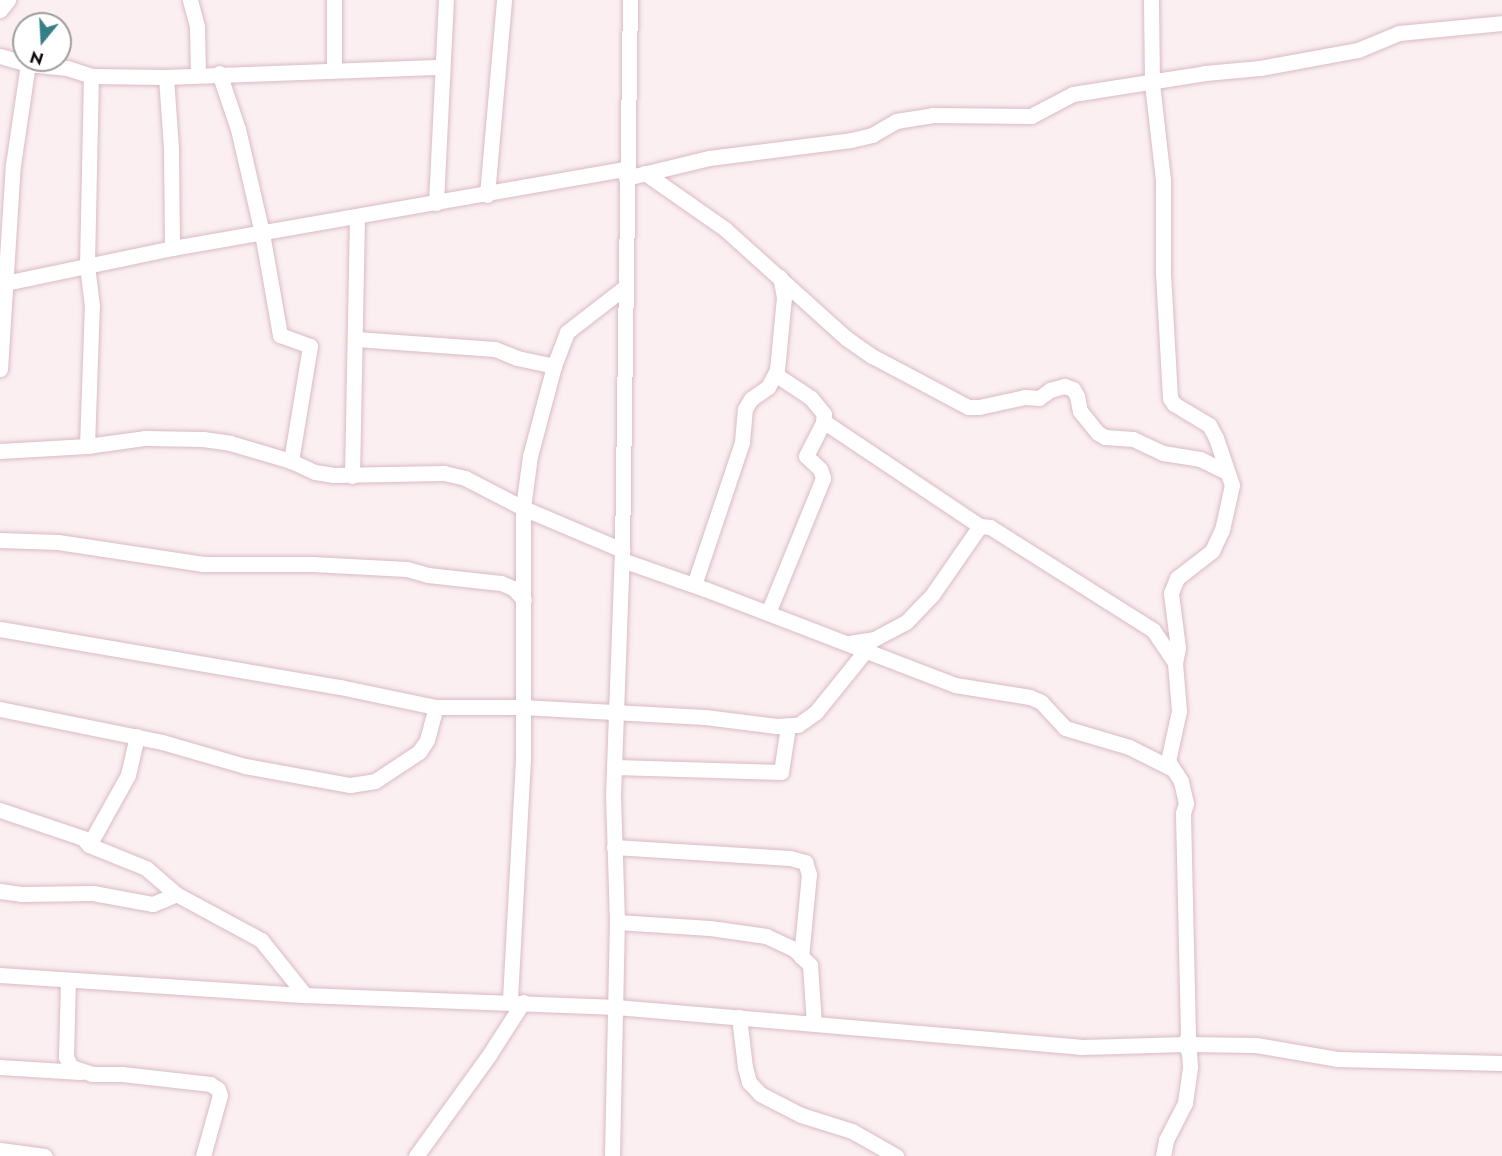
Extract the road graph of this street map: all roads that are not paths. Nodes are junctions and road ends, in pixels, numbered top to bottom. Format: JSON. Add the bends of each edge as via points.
{"nodes":[{"id":1,"x":8,"y":0,"type":"edge"},
{"id":2,"x":190,"y":0,"type":"edge"},
{"id":3,"x":334,"y":0,"type":"edge"},
{"id":4,"x":446,"y":0,"type":"edge"},
{"id":5,"x":504,"y":0,"type":"edge"},
{"id":6,"x":630,"y":0,"type":"edge"},
{"id":7,"x":1151,"y":0,"type":"edge"},
{"id":8,"x":0,"y":10,"type":"edge"},
{"id":9,"x":1502,"y":22,"type":"edge"},
{"id":10,"x":442,"y":67,"type":"junction"},
{"id":11,"x":334,"y":69,"type":"junction"},
{"id":12,"x":72,"y":70,"type":"edge"},
{"id":13,"x":27,"y":72,"type":"edge"},
{"id":14,"x":219,"y":73,"type":"junction"},
{"id":15,"x":198,"y":74,"type":"junction"},
{"id":16,"x":91,"y":76,"type":"junction"},
{"id":17,"x":165,"y":77,"type":"junction"},
{"id":18,"x":1152,"y":83,"type":"junction"},
{"id":19,"x":626,"y":173,"type":"junction"},
{"id":20,"x":645,"y":173,"type":"junction"},
{"id":21,"x":487,"y":195,"type":"junction"},
{"id":22,"x":436,"y":203,"type":"junction"},
{"id":23,"x":357,"y":217,"type":"junction"},
{"id":24,"x":262,"y":233,"type":"junction"},
{"id":25,"x":172,"y":248,"type":"junction"},
{"id":26,"x":87,"y":265,"type":"junction"},
{"id":27,"x":780,"y":277,"type":"junction"},
{"id":28,"x":2,"y":283,"type":"edge"},
{"id":29,"x":625,"y":286,"type":"junction"},
{"id":30,"x":356,"y":339,"type":"junction"},
{"id":31,"x":554,"y":366,"type":"junction"},
{"id":32,"x":0,"y":369,"type":"edge"},
{"id":33,"x":775,"y":374,"type":"junction"},
{"id":34,"x":823,"y":421,"type":"junction"},
{"id":35,"x":87,"y":446,"type":"junction"},
{"id":36,"x":0,"y":451,"type":"edge"},
{"id":37,"x":291,"y":461,"type":"junction"},
{"id":38,"x":1227,"y":472,"type":"junction"},
{"id":39,"x":352,"y":476,"type":"junction"},
{"id":40,"x":523,"y":508,"type":"junction"},
{"id":41,"x":980,"y":526,"type":"junction"},
{"id":42,"x":0,"y":540,"type":"edge"},
{"id":43,"x":622,"y":555,"type":"junction"},
{"id":44,"x":694,"y":585,"type":"junction"},
{"id":45,"x":524,"y":600,"type":"junction"},
{"id":46,"x":768,"y":613,"type":"junction"},
{"id":47,"x":0,"y":629,"type":"edge"},
{"id":48,"x":849,"y":644,"type":"junction"},
{"id":49,"x":866,"y":650,"type":"junction"},
{"id":50,"x":1175,"y":663,"type":"junction"},
{"id":51,"x":436,"y":707,"type":"junction"},
{"id":52,"x":522,"y":707,"type":"junction"},
{"id":53,"x":0,"y":709,"type":"edge"},
{"id":54,"x":617,"y":712,"type":"junction"},
{"id":55,"x":788,"y":726,"type":"junction"},
{"id":56,"x":137,"y":736,"type":"junction"},
{"id":57,"x":615,"y":767,"type":"junction"},
{"id":58,"x":1171,"y":768,"type":"junction"},
{"id":59,"x":0,"y":810,"type":"edge"},
{"id":60,"x":90,"y":845,"type":"junction"},
{"id":61,"x":614,"y":847,"type":"junction"},
{"id":62,"x":0,"y":891,"type":"edge"},
{"id":63,"x":176,"y":894,"type":"junction"},
{"id":64,"x":617,"y":922,"type":"junction"},
{"id":65,"x":801,"y":957,"type":"junction"},
{"id":66,"x":0,"y":975,"type":"edge"},
{"id":67,"x":68,"y":980,"type":"junction"},
{"id":68,"x":305,"y":995,"type":"junction"},
{"id":69,"x":517,"y":1002,"type":"junction"},
{"id":70,"x":616,"y":1007,"type":"junction"},
{"id":71,"x":739,"y":1017,"type":"junction"},
{"id":72,"x":814,"y":1024,"type":"junction"},
{"id":73,"x":1185,"y":1044,"type":"junction"},
{"id":74,"x":1502,"y":1063,"type":"edge"},
{"id":75,"x":0,"y":1067,"type":"edge"},
{"id":76,"x":80,"y":1072,"type":"junction"},
{"id":77,"x":0,"y":1150,"type":"edge"},
{"id":78,"x":45,"y":1156,"type":"edge"},
{"id":79,"x":204,"y":1156,"type":"edge"},
{"id":80,"x":416,"y":1156,"type":"edge"},
{"id":81,"x":612,"y":1156,"type":"edge"},
{"id":82,"x":896,"y":1156,"type":"edge"},
{"id":83,"x":1163,"y":1156,"type":"edge"}],
"edges":[{"from":1,"to":8,"type":"street"},
{"from":2,"to":15,"type":"street","via":[[197,27]]},
{"from":3,"to":11,"type":"street"},
{"from":4,"to":10,"type":"street"},
{"from":5,"to":21,"type":"street"},
{"from":6,"to":19,"type":"street"},
{"from":7,"to":18,"type":"street"},
{"from":9,"to":18,"type":"street","via":[[1493,26],[1399,33],[1358,50]]},
{"from":10,"to":11,"type":"street"},
{"from":10,"to":22,"type":"street"},
{"from":11,"to":14,"type":"street"},
{"from":12,"to":16,"type":"street"},
{"from":13,"to":28,"type":"street"},
{"from":14,"to":15,"type":"street"},
{"from":14,"to":24,"type":"street","via":[[238,129]]},
{"from":15,"to":17,"type":"street"},
{"from":16,"to":17,"type":"street"},
{"from":16,"to":26,"type":"street"},
{"from":17,"to":25,"type":"street","via":[[171,149]]},
{"from":18,"to":20,"type":"street","via":[[1073,94],[1031,116],[932,115],[896,120],[872,135],[851,140],[710,158]]},
{"from":18,"to":38,"type":"street","via":[[1163,180],[1170,398],[1209,425]]},
{"from":19,"to":20,"type":"street"},
{"from":19,"to":21,"type":"street"},
{"from":19,"to":29,"type":"street"},
{"from":20,"to":27,"type":"street","via":[[724,229]]},
{"from":21,"to":22,"type":"street"},
{"from":22,"to":23,"type":"street"},
{"from":23,"to":24,"type":"street"},
{"from":23,"to":30,"type":"street"},
{"from":24,"to":25,"type":"street"},
{"from":24,"to":37,"type":"street","via":[[280,335],[310,345]]},
{"from":25,"to":26,"type":"street"},
{"from":26,"to":28,"type":"street"},
{"from":26,"to":35,"type":"street","via":[[93,306]]},
{"from":27,"to":33,"type":"street","via":[[784,297]]},
{"from":27,"to":38,"type":"street","via":[[863,350],[968,407],[1039,398],[1064,386],[1072,389],[1080,411],[1098,433],[1133,439],[1162,453],[1200,459]]},
{"from":28,"to":32,"type":"street"},
{"from":29,"to":31,"type":"street","via":[[567,332]]},
{"from":29,"to":43,"type":"street"},
{"from":30,"to":31,"type":"street","via":[[495,349]]},
{"from":30,"to":39,"type":"street"},
{"from":31,"to":40,"type":"street","via":[[530,456]]},
{"from":33,"to":34,"type":"street","via":[[820,407]]},
{"from":33,"to":44,"type":"street","via":[[768,387],[751,399],[745,409],[742,442]]},
{"from":34,"to":41,"type":"street"},
{"from":34,"to":46,"type":"street","via":[[806,456],[820,469],[823,478]]},
{"from":35,"to":36,"type":"street"},
{"from":35,"to":37,"type":"street","via":[[145,438],[203,439],[230,442]]},
{"from":37,"to":39,"type":"street","via":[[315,472]]},
{"from":38,"to":50,"type":"street","via":[[1232,485],[1222,530],[1212,551],[1173,585],[1178,648]]},
{"from":39,"to":40,"type":"street","via":[[444,473],[465,478]]},
{"from":40,"to":43,"type":"street"},
{"from":40,"to":45,"type":"street"},
{"from":41,"to":48,"type":"street","via":[[932,595],[906,622],[874,639]]},
{"from":41,"to":50,"type":"street","via":[[990,527],[1153,630]]},
{"from":42,"to":45,"type":"street","via":[[58,542],[203,564],[312,564],[407,570],[501,583],[513,588]]},
{"from":43,"to":44,"type":"street"},
{"from":43,"to":54,"type":"street"},
{"from":44,"to":46,"type":"street"},
{"from":45,"to":52,"type":"street"},
{"from":46,"to":48,"type":"street"},
{"from":47,"to":51,"type":"street"},
{"from":48,"to":49,"type":"street"},
{"from":49,"to":55,"type":"street","via":[[816,712],[798,725]]},
{"from":49,"to":58,"type":"street","via":[[955,685],[1030,697],[1041,702],[1065,728],[1129,747]]},
{"from":50,"to":58,"type":"street","via":[[1179,711],[1168,751]]},
{"from":51,"to":52,"type":"street"},
{"from":51,"to":56,"type":"street","via":[[427,740],[419,752],[364,784],[320,781],[246,766]]},
{"from":52,"to":54,"type":"street"},
{"from":52,"to":69,"type":"street"},
{"from":53,"to":56,"type":"street"},
{"from":54,"to":55,"type":"street"},
{"from":54,"to":57,"type":"street"},
{"from":55,"to":57,"type":"street","via":[[781,772]]},
{"from":56,"to":60,"type":"street","via":[[128,775]]},
{"from":57,"to":61,"type":"street"},
{"from":58,"to":73,"type":"street","via":[[1181,781],[1186,804],[1182,813],[1188,1035]]},
{"from":59,"to":60,"type":"street","via":[[82,838]]},
{"from":60,"to":63,"type":"street","via":[[146,868]]},
{"from":61,"to":64,"type":"street"},
{"from":61,"to":65,"type":"street","via":[[805,862],[809,874]]},
{"from":62,"to":63,"type":"street","via":[[93,893],[153,904]]},
{"from":63,"to":68,"type":"street","via":[[261,940]]},
{"from":64,"to":65,"type":"street","via":[[766,936],[794,949]]},
{"from":64,"to":70,"type":"street"},
{"from":65,"to":72,"type":"street","via":[[810,965]]},
{"from":66,"to":67,"type":"street"},
{"from":67,"to":68,"type":"street"},
{"from":67,"to":76,"type":"street","via":[[66,1057],[71,1067]]},
{"from":68,"to":69,"type":"street"},
{"from":69,"to":70,"type":"street"},
{"from":69,"to":80,"type":"street","via":[[489,1055]]},
{"from":70,"to":71,"type":"street"},
{"from":70,"to":81,"type":"street"},
{"from":71,"to":72,"type":"street"},
{"from":71,"to":82,"type":"street","via":[[749,1082],[760,1094],[801,1115],[852,1131]]},
{"from":72,"to":73,"type":"street","via":[[1080,1047]]},
{"from":73,"to":74,"type":"street","via":[[1256,1045],[1337,1059]]},
{"from":73,"to":83,"type":"street","via":[[1190,1066],[1185,1103],[1166,1140]]},
{"from":75,"to":76,"type":"street"},
{"from":76,"to":79,"type":"street","via":[[210,1084],[218,1089],[220,1095]]},
{"from":77,"to":78,"type":"street"}]}
